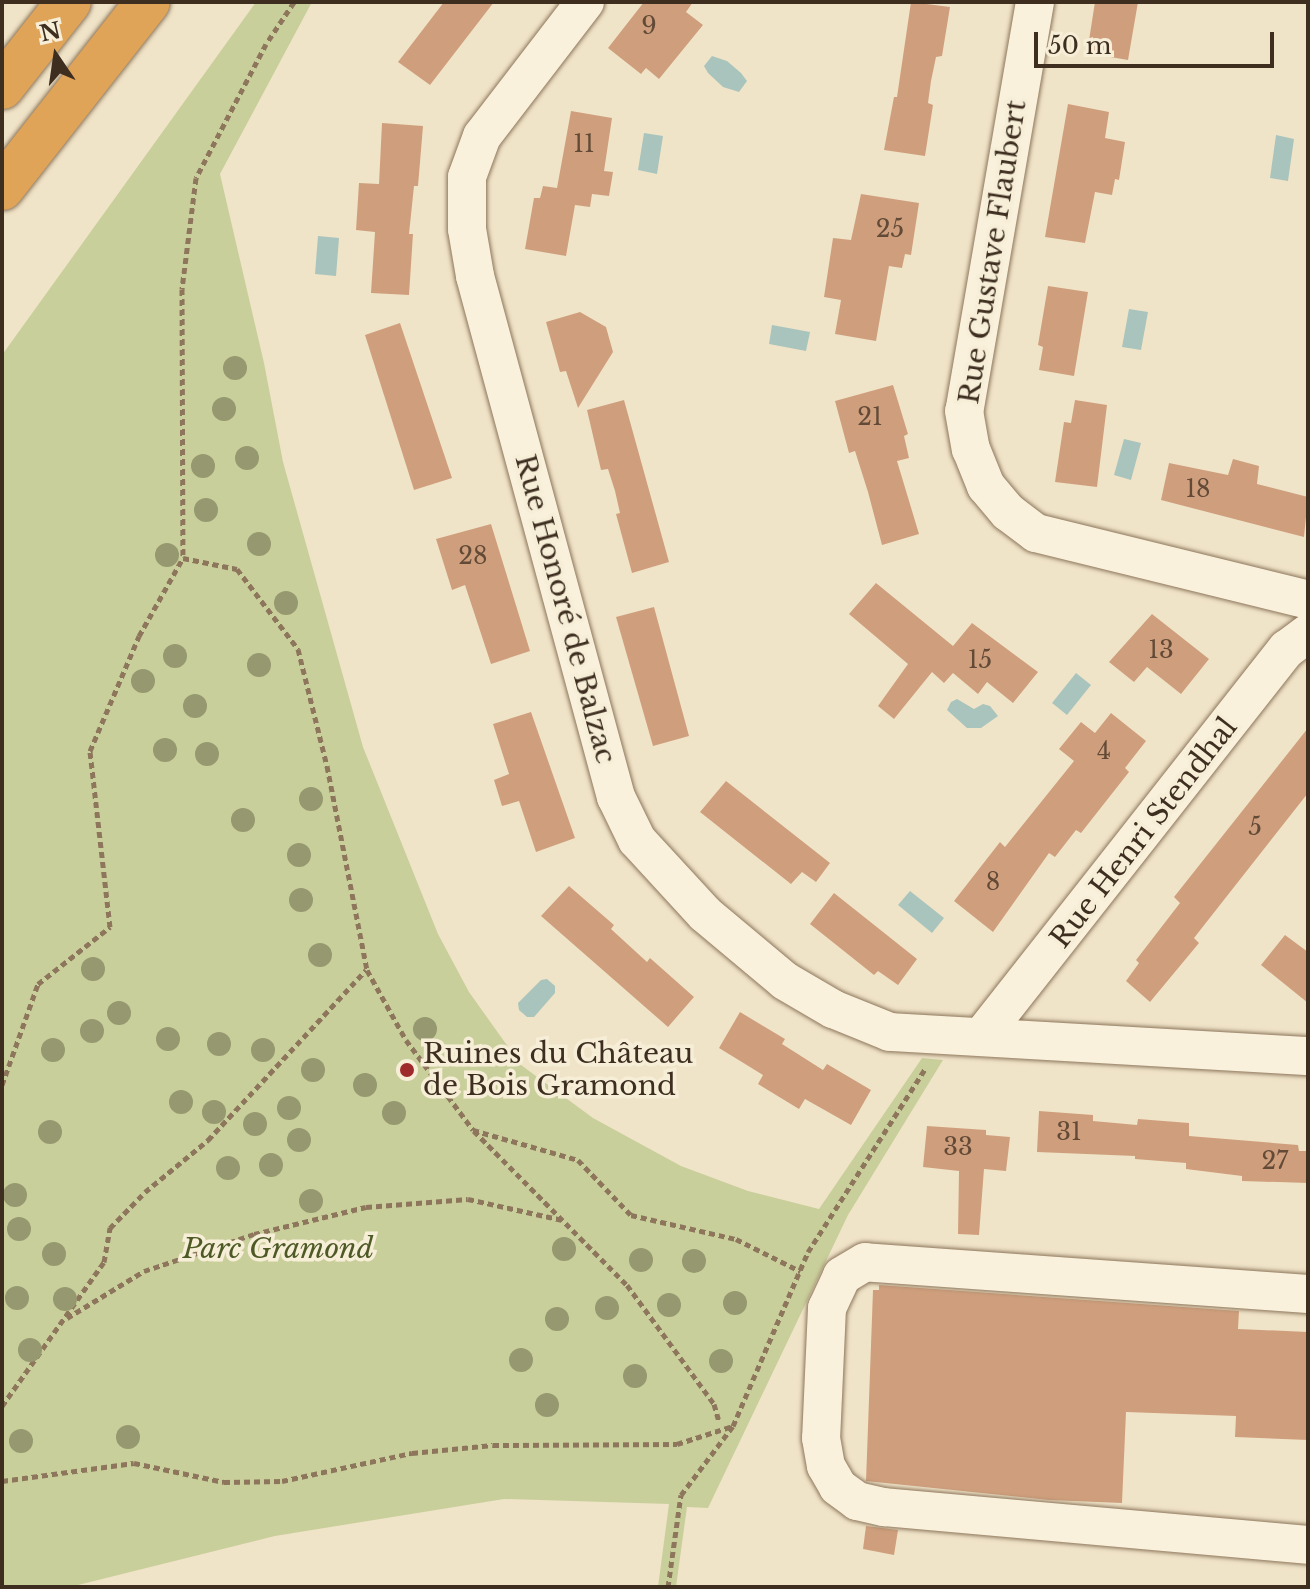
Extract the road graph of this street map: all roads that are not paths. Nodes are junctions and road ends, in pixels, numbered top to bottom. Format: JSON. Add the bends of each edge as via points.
{"nodes":[{"id":1,"x":148,"y":2,"type":"edge"},
{"id":2,"x":585,"y":2,"type":"edge"},
{"id":3,"x":1035,"y":2,"type":"edge"},
{"id":4,"x":56,"y":18,"type":"edge"},
{"id":5,"x":2,"y":65,"type":"edge"},
{"id":6,"x":2,"y":87,"type":"edge"},
{"id":7,"x":2,"y":188,"type":"edge"},
{"id":8,"x":1308,"y":600,"type":"edge"},
{"id":9,"x":1308,"y":633,"type":"edge"},
{"id":10,"x":964,"y":1036,"type":"junction"},
{"id":11,"x":1308,"y":1056,"type":"edge"},
{"id":12,"x":1308,"y":1294,"type":"edge"},
{"id":13,"x":1308,"y":1545,"type":"edge"}],
"edges":[{"from":1,"to":7,"type":"highway"},
{"from":2,"to":10,"type":"street","name":"Rue Honoré de Balzac","via":[[482,136],[467,177],[467,229],[475,276],[616,797],[637,840],[695,904],[785,981],[833,1009],[890,1032]]},
{"from":3,"to":8,"type":"street","name":"Rue Gustave Flaubert","via":[[964,411],[986,486],[1036,533]]},
{"from":4,"to":5,"type":"street"},
{"from":4,"to":6,"type":"highway"},
{"from":9,"to":10,"type":"street","name":"Rue Henri Stendhal","via":[[1287,649]]},
{"from":10,"to":11,"type":"street","name":"Rue Honoré de Balzac"},
{"from":12,"to":13,"type":"street","via":[[865,1262],[842,1276],[827,1308],[821,1438],[826,1466],[838,1487],[870,1504]]}]}
